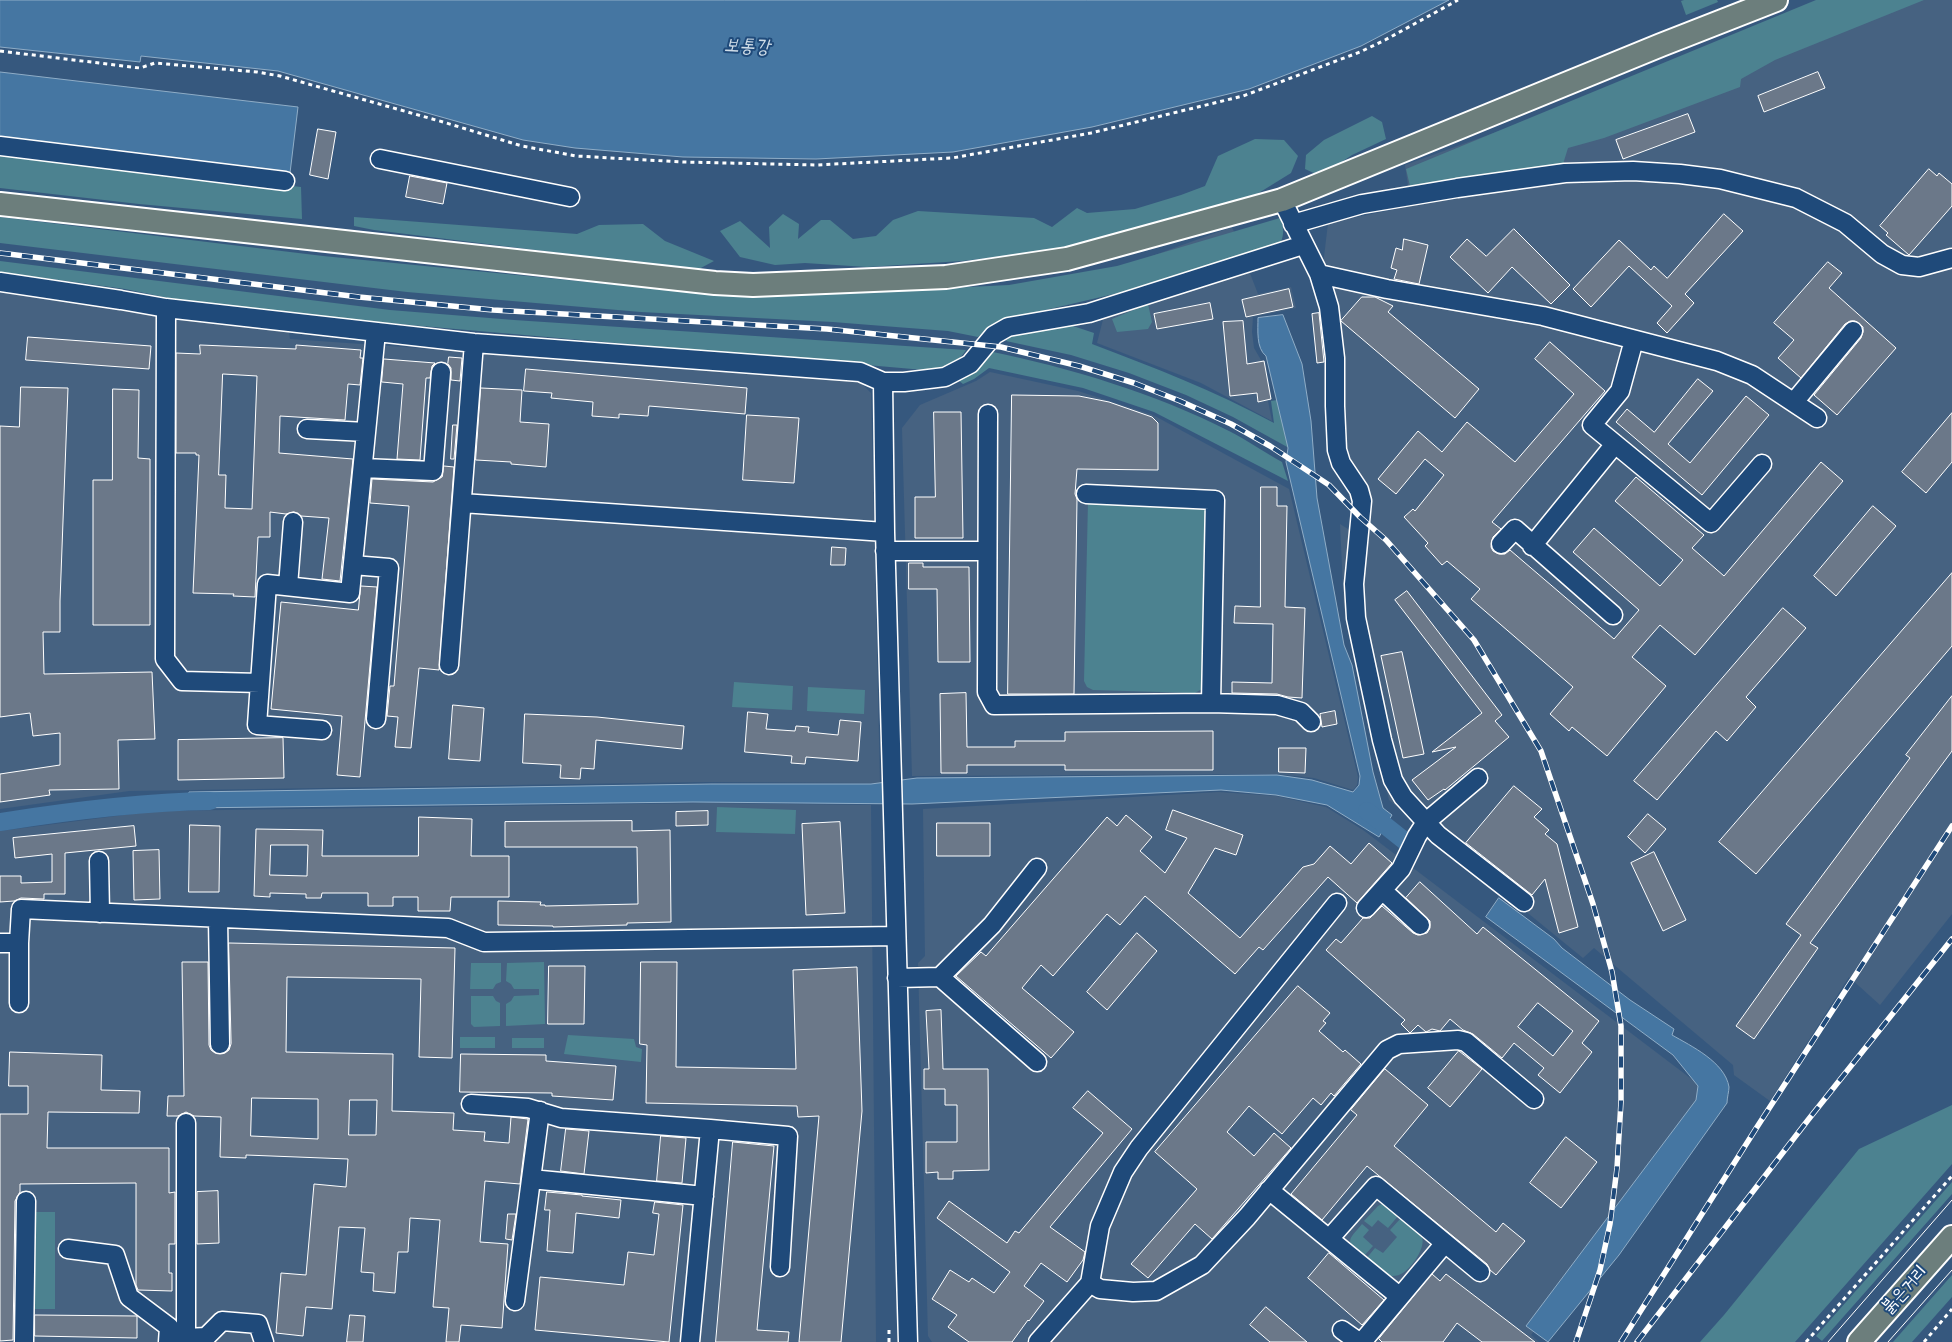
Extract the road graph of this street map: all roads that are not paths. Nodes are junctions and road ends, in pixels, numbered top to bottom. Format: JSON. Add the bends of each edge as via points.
{"nodes":[{"id":1,"x":1776,"y":0,"type":"edge"},
{"id":2,"x":1736,"y":7,"type":"edge"},
{"id":3,"x":0,"y":146,"type":"edge"},
{"id":4,"x":380,"y":159,"type":"dead end"},
{"id":5,"x":285,"y":181,"type":"dead end"},
{"id":6,"x":570,"y":198,"type":"dead end"},
{"id":7,"x":1282,"y":200,"type":"junction"},
{"id":8,"x":0,"y":204,"type":"edge"},
{"id":9,"x":1293,"y":224,"type":"junction"},
{"id":10,"x":1303,"y":245,"type":"junction"},
{"id":11,"x":1952,"y":258,"type":"edge"},
{"id":12,"x":1318,"y":274,"type":"junction"},
{"id":13,"x":0,"y":282,"type":"edge"},
{"id":14,"x":166,"y":308,"type":"junction"},
{"id":15,"x":1853,"y":331,"type":"dead end"},
{"id":16,"x":376,"y":332,"type":"junction"},
{"id":17,"x":1634,"y":340,"type":"junction"},
{"id":18,"x":474,"y":343,"type":"junction"},
{"id":19,"x":441,"y":372,"type":"dead end"},
{"id":20,"x":883,"y":382,"type":"junction"},
{"id":21,"x":1794,"y":402,"type":"junction"},
{"id":22,"x":988,"y":414,"type":"dead end"},
{"id":23,"x":1817,"y":418,"type":"dead end"},
{"id":24,"x":307,"y":429,"type":"dead end"},
{"id":25,"x":366,"y":432,"type":"junction"},
{"id":26,"x":1616,"y":444,"type":"junction"},
{"id":27,"x":1762,"y":464,"type":"dead end"},
{"id":28,"x":363,"y":468,"type":"junction"},
{"id":29,"x":1086,"y":494,"type":"dead end"},
{"id":30,"x":462,"y":502,"type":"junction"},
{"id":31,"x":293,"y":522,"type":"dead end"},
{"id":32,"x":885,"y":532,"type":"junction"},
{"id":33,"x":1500,"y":544,"type":"dead end"},
{"id":34,"x":1532,"y":546,"type":"junction"},
{"id":35,"x":885,"y":551,"type":"junction"},
{"id":36,"x":986,"y":551,"type":"junction"},
{"id":37,"x":353,"y":565,"type":"junction"},
{"id":38,"x":288,"y":586,"type":"junction"},
{"id":39,"x":1613,"y":615,"type":"dead end"},
{"id":40,"x":449,"y":665,"type":"dead end"},
{"id":41,"x":260,"y":683,"type":"junction"},
{"id":42,"x":1211,"y":703,"type":"junction"},
{"id":43,"x":376,"y":719,"type":"dead end"},
{"id":44,"x":1311,"y":722,"type":"dead end"},
{"id":45,"x":322,"y":730,"type":"dead end"},
{"id":46,"x":1478,"y":778,"type":"dead end"},
{"id":47,"x":1426,"y":822,"type":"junction"},
{"id":48,"x":99,"y":861,"type":"dead end"},
{"id":49,"x":1037,"y":868,"type":"dead end"},
{"id":50,"x":1382,"y":890,"type":"junction"},
{"id":51,"x":1524,"y":902,"type":"dead end"},
{"id":52,"x":1337,"y":903,"type":"dead end"},
{"id":53,"x":1366,"y":908,"type":"dead end"},
{"id":54,"x":100,"y":913,"type":"junction"},
{"id":55,"x":218,"y":918,"type":"junction"},
{"id":56,"x":1420,"y":925,"type":"dead end"},
{"id":57,"x":896,"y":936,"type":"junction"},
{"id":58,"x":0,"y":943,"type":"edge"},
{"id":59,"x":19,"y":943,"type":"junction"},
{"id":60,"x":940,"y":977,"type":"junction"},
{"id":61,"x":897,"y":978,"type":"junction"},
{"id":62,"x":19,"y":1003,"type":"dead end"},
{"id":63,"x":220,"y":1044,"type":"dead end"},
{"id":64,"x":1037,"y":1062,"type":"dead end"},
{"id":65,"x":1534,"y":1100,"type":"dead end"},
{"id":66,"x":471,"y":1104,"type":"dead end"},
{"id":67,"x":540,"y":1111,"type":"junction"},
{"id":68,"x":186,"y":1123,"type":"dead end"},
{"id":69,"x":710,"y":1129,"type":"junction"},
{"id":70,"x":532,"y":1179,"type":"junction"},
{"id":71,"x":1270,"y":1190,"type":"junction"},
{"id":72,"x":704,"y":1196,"type":"junction"},
{"id":73,"x":26,"y":1201,"type":"dead end"},
{"id":74,"x":1952,"y":1237,"type":"edge"},
{"id":75,"x":1329,"y":1239,"type":"junction"},
{"id":76,"x":1445,"y":1243,"type":"junction"},
{"id":77,"x":68,"y":1250,"type":"dead end"},
{"id":78,"x":780,"y":1267,"type":"dead end"},
{"id":79,"x":1480,"y":1272,"type":"dead end"},
{"id":80,"x":1090,"y":1283,"type":"junction"},
{"id":81,"x":1400,"y":1296,"type":"junction"},
{"id":82,"x":515,"y":1301,"type":"dead end"},
{"id":83,"x":1342,"y":1330,"type":"dead end"},
{"id":84,"x":186,"y":1340,"type":"edge"},
{"id":85,"x":24,"y":1342,"type":"edge"},
{"id":86,"x":168,"y":1342,"type":"edge"},
{"id":87,"x":264,"y":1342,"type":"edge"},
{"id":88,"x":690,"y":1342,"type":"edge"},
{"id":89,"x":908,"y":1342,"type":"edge"},
{"id":90,"x":1038,"y":1342,"type":"edge"},
{"id":91,"x":1361,"y":1342,"type":"edge"},
{"id":92,"x":1859,"y":1342,"type":"edge"}],
"edges":[{"from":1,"to":2,"type":"main road"},
{"from":2,"to":7,"type":"main road"},
{"from":3,"to":5,"type":"street"},
{"from":4,"to":6,"type":"street"},
{"from":7,"to":8,"type":"main road","via":[[1067,258],[946,277],[753,285]]},
{"from":7,"to":9,"type":"street"},
{"from":9,"to":10,"type":"street"},
{"from":9,"to":11,"type":"street","via":[[1362,204],[1457,188],[1565,173],[1633,171],[1720,179],[1796,198],[1845,223],[1882,254],[1902,265],[1919,267]]},
{"from":10,"to":12,"type":"street"},
{"from":10,"to":20,"type":"street","via":[[1088,313],[1008,326],[994,335],[970,364],[945,377]]},
{"from":12,"to":17,"type":"street","via":[[1543,316]]},
{"from":12,"to":47,"type":"street","via":[[1329,307],[1335,358],[1337,450],[1362,501],[1354,584],[1356,618],[1393,780],[1403,797]]},
{"from":13,"to":14,"type":"street"},
{"from":14,"to":16,"type":"street"},
{"from":14,"to":41,"type":"street","via":[[165,659],[182,681]]},
{"from":15,"to":21,"type":"street"},
{"from":16,"to":18,"type":"street"},
{"from":16,"to":25,"type":"street"},
{"from":17,"to":21,"type":"street","via":[[1717,361],[1752,375]]},
{"from":17,"to":26,"type":"street","via":[[1620,391],[1592,425]]},
{"from":18,"to":20,"type":"street","via":[[860,372]]},
{"from":18,"to":30,"type":"street"},
{"from":19,"to":28,"type":"street","via":[[433,471]]},
{"from":20,"to":32,"type":"street"},
{"from":21,"to":23,"type":"street"},
{"from":22,"to":36,"type":"street"},
{"from":24,"to":25,"type":"street"},
{"from":25,"to":28,"type":"street"},
{"from":26,"to":27,"type":"street","via":[[1711,523]]},
{"from":26,"to":34,"type":"street"},
{"from":28,"to":37,"type":"street"},
{"from":29,"to":42,"type":"street","via":[[1215,500]]},
{"from":30,"to":32,"type":"street"},
{"from":30,"to":40,"type":"street"},
{"from":31,"to":38,"type":"street"},
{"from":32,"to":35,"type":"street"},
{"from":33,"to":34,"type":"street","via":[[1515,529]]},
{"from":34,"to":39,"type":"street"},
{"from":35,"to":36,"type":"street"},
{"from":35,"to":57,"type":"street"},
{"from":36,"to":42,"type":"street","via":[[987,692],[994,705]]},
{"from":37,"to":38,"type":"street","via":[[350,593]]},
{"from":37,"to":43,"type":"street","via":[[389,568]]},
{"from":38,"to":41,"type":"street","via":[[267,584]]},
{"from":41,"to":45,"type":"street","via":[[257,725]]},
{"from":42,"to":44,"type":"street","via":[[1277,705],[1301,712]]},
{"from":46,"to":47,"type":"street"},
{"from":47,"to":50,"type":"street","via":[[1401,869]]},
{"from":47,"to":51,"type":"street"},
{"from":48,"to":54,"type":"street"},
{"from":49,"to":60,"type":"street","via":[[992,925]]},
{"from":50,"to":53,"type":"street"},
{"from":50,"to":56,"type":"street"},
{"from":52,"to":80,"type":"street","via":[[1123,1172],[1100,1226]]},
{"from":54,"to":55,"type":"street"},
{"from":54,"to":59,"type":"street","via":[[22,909]]},
{"from":55,"to":57,"type":"street","via":[[448,928],[484,942]]},
{"from":55,"to":63,"type":"street"},
{"from":57,"to":61,"type":"street"},
{"from":58,"to":59,"type":"street"},
{"from":59,"to":62,"type":"street"},
{"from":60,"to":61,"type":"street"},
{"from":60,"to":64,"type":"street"},
{"from":61,"to":89,"type":"street"},
{"from":65,"to":71,"type":"street","via":[[1466,1042],[1398,1044],[1387,1050]]},
{"from":66,"to":67,"type":"street"},
{"from":67,"to":69,"type":"street","via":[[562,1118]]},
{"from":67,"to":70,"type":"street"},
{"from":68,"to":84,"type":"street"},
{"from":69,"to":72,"type":"street"},
{"from":69,"to":78,"type":"street","via":[[788,1136]]},
{"from":70,"to":72,"type":"street"},
{"from":70,"to":82,"type":"street"},
{"from":71,"to":75,"type":"street"},
{"from":71,"to":80,"type":"street","via":[[1202,1265],[1156,1291],[1100,1289]]},
{"from":72,"to":88,"type":"street"},
{"from":73,"to":85,"type":"street"},
{"from":74,"to":92,"type":"main road","name":"붉은거리"},
{"from":75,"to":76,"type":"street","via":[[1376,1186]]},
{"from":75,"to":81,"type":"street"},
{"from":76,"to":79,"type":"street"},
{"from":76,"to":81,"type":"street"},
{"from":77,"to":86,"type":"street","via":[[115,1255],[129,1297],[169,1327]]},
{"from":80,"to":90,"type":"street"},
{"from":81,"to":91,"type":"street"},
{"from":83,"to":91,"type":"street"},
{"from":84,"to":87,"type":"street","via":[[206,1337],[222,1321],[258,1324]]}]}
